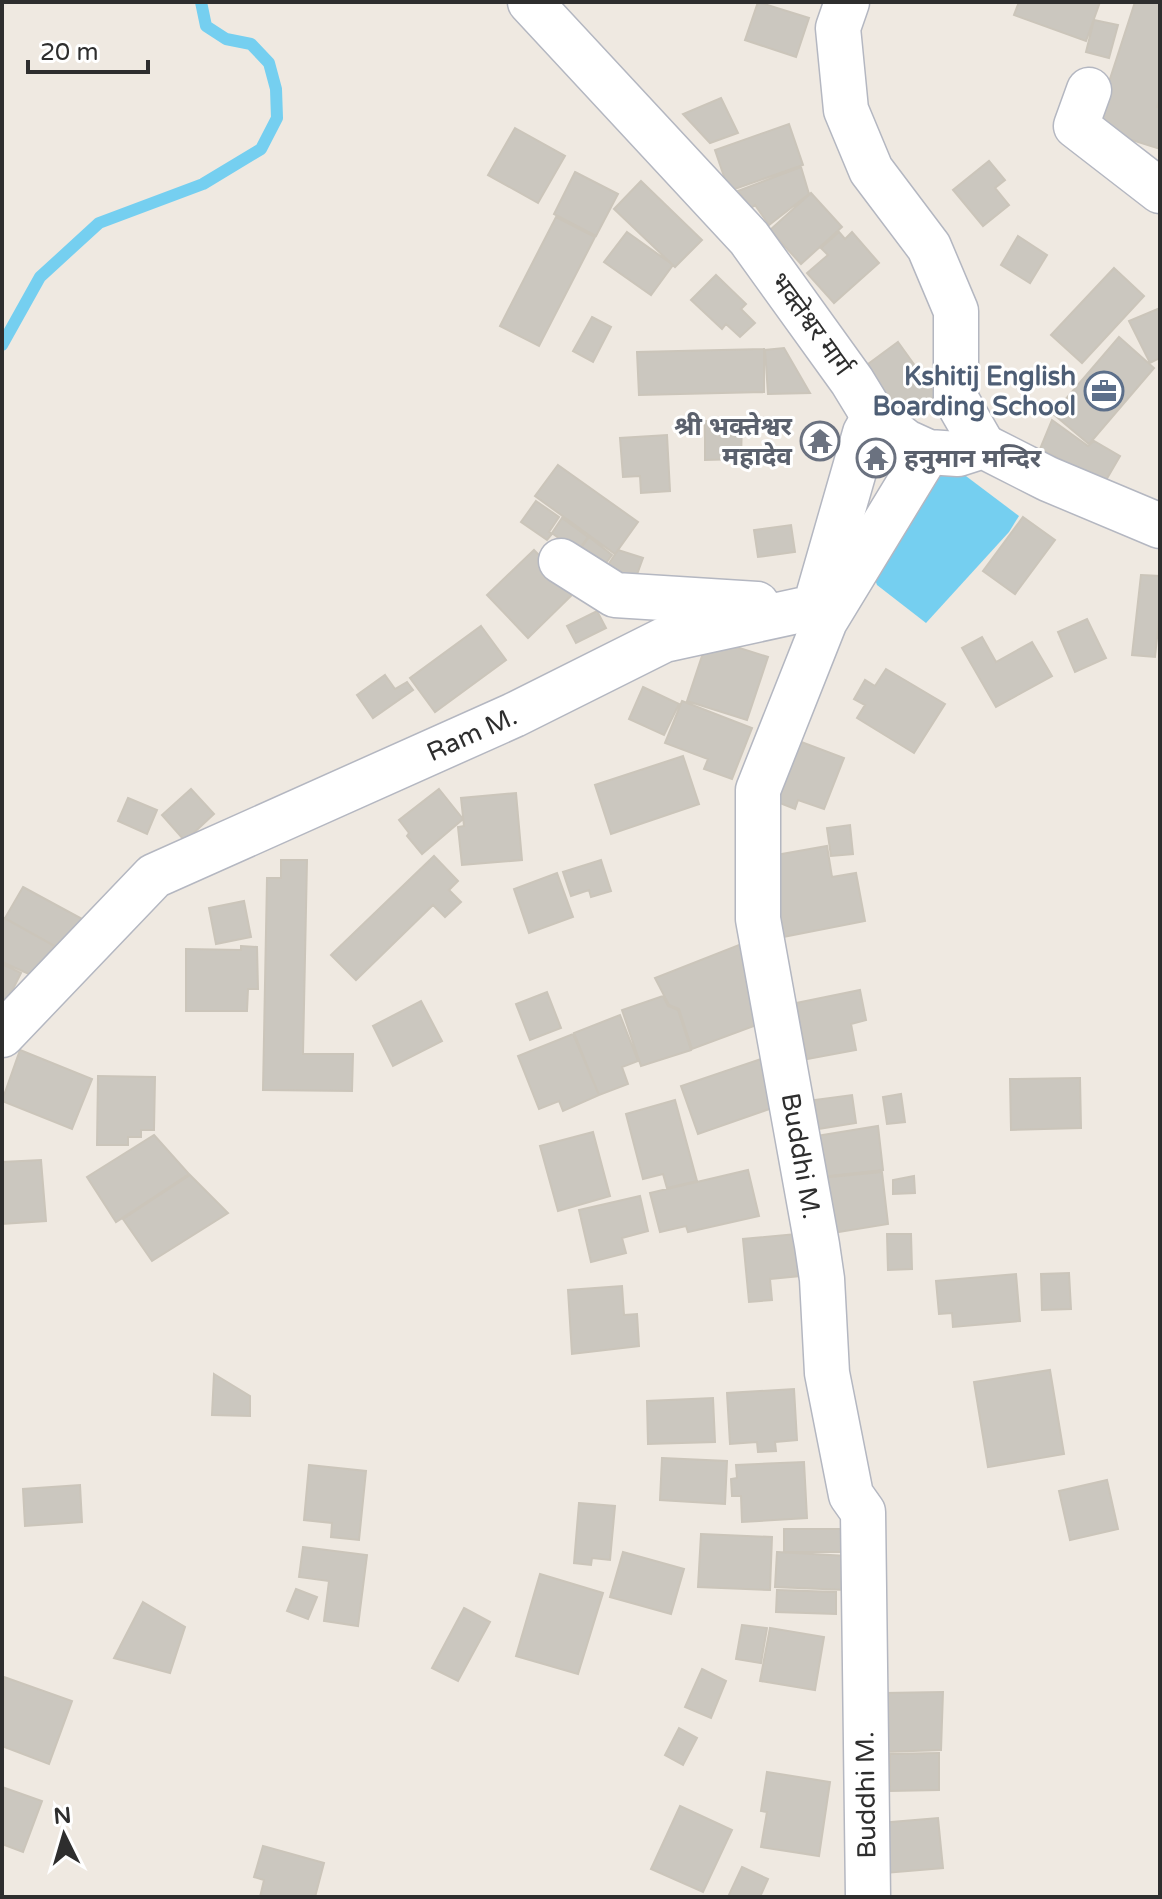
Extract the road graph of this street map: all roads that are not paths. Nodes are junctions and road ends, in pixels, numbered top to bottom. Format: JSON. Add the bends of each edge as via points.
{"nodes":[{"id":1,"x":530,"y":2,"type":"edge"},
{"id":2,"x":847,"y":2,"type":"edge"},
{"id":3,"x":1089,"y":90,"type":"dead end"},
{"id":4,"x":1160,"y":191,"type":"edge"},
{"id":5,"x":903,"y":437,"type":"junction"},
{"id":6,"x":983,"y":446,"type":"junction"},
{"id":7,"x":1160,"y":526,"type":"edge"},
{"id":8,"x":561,"y":561,"type":"dead end"},
{"id":9,"x":815,"y":607,"type":"junction"},
{"id":10,"x":2,"y":1035,"type":"edge"},
{"id":11,"x":868,"y":1897,"type":"edge"}],
"edges":[{"from":1,"to":5,"type":"street","name":"भक्तेश्वर मार्ग","via":[[749,238]]},
{"from":2,"to":6,"type":"street","via":[[838,28],[846,110],[871,170],[929,247],[951,298],[956,311],[956,399]]},
{"from":3,"to":4,"type":"street","via":[[1076,126]]},
{"from":5,"to":6,"type":"street","via":[[958,454]]},
{"from":5,"to":9,"type":"street","via":[[877,497],[833,564]]},
{"from":5,"to":11,"type":"street","name":"Buddhi M.","via":[[758,790],[758,919],[817,1245],[827,1373],[851,1495],[863,1512]]},
{"from":6,"to":7,"type":"street"},
{"from":8,"to":9,"type":"street","via":[[615,595]]},
{"from":9,"to":10,"type":"street","name":"Ram M.","via":[[664,640],[514,715],[154,876]]}]}
